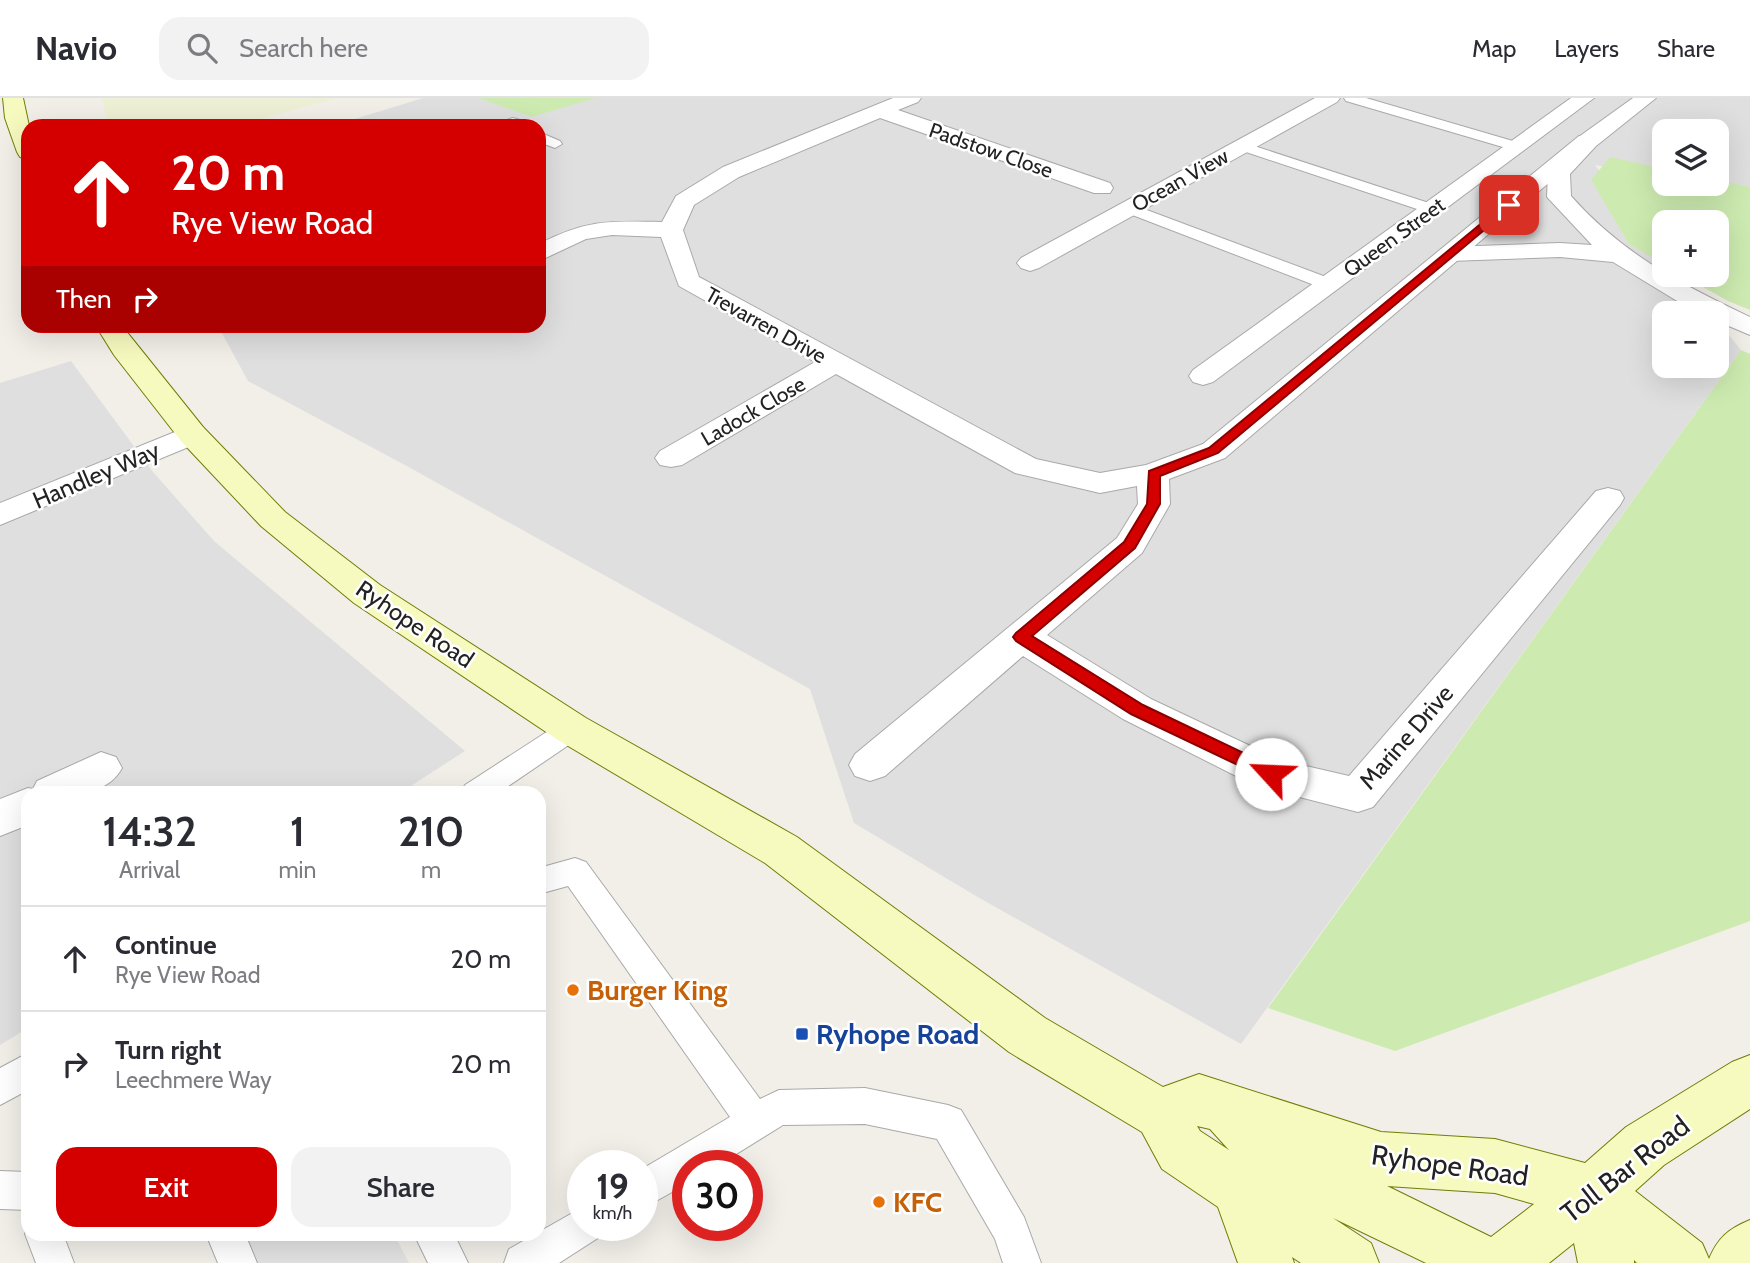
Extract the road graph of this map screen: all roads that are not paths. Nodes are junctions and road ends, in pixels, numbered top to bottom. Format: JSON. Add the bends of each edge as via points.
{"nodes":[{"id":1,"x":13,"y":98,"type":"edge"},
{"id":2,"x":911,"y":98,"type":"edge"},
{"id":3,"x":1330,"y":98,"type":"edge"},
{"id":4,"x":1350,"y":98,"type":"edge"},
{"id":5,"x":1584,"y":98,"type":"edge"},
{"id":6,"x":1646,"y":98,"type":"edge"},
{"id":7,"x":880,"y":111,"type":"junction"},
{"id":8,"x":21,"y":134,"type":"edge"},
{"id":9,"x":546,"y":140,"type":"edge"},
{"id":10,"x":1588,"y":141,"type":"junction"},
{"id":11,"x":555,"y":144,"type":"dead end"},
{"id":12,"x":1242,"y":146,"type":"junction"},
{"id":13,"x":1518,"y":147,"type":"junction"},
{"id":14,"x":1102,"y":188,"type":"dead end"},
{"id":15,"x":1128,"y":208,"type":"junction"},
{"id":16,"x":1432,"y":209,"type":"junction"},
{"id":17,"x":671,"y":230,"type":"junction"},
{"id":18,"x":546,"y":250,"type":"edge"},
{"id":19,"x":1450,"y":254,"type":"junction"},
{"id":20,"x":1619,"y":256,"type":"junction"},
{"id":21,"x":1030,"y":263,"type":"dead end"},
{"id":22,"x":1328,"y":284,"type":"junction"},
{"id":23,"x":1750,"y":327,"type":"edge"},
{"id":24,"x":114,"y":333,"type":"edge"},
{"id":25,"x":834,"y":363,"type":"junction"},
{"id":26,"x":1203,"y":376,"type":"dead end"},
{"id":27,"x":192,"y":434,"type":"junction"},
{"id":28,"x":671,"y":458,"type":"dead end"},
{"id":29,"x":1153,"y":474,"type":"junction"},
{"id":30,"x":1608,"y":498,"type":"dead end"},
{"id":31,"x":0,"y":516,"type":"edge"},
{"id":32,"x":1021,"y":637,"type":"junction"},
{"id":33,"x":572,"y":729,"type":"junction"},
{"id":34,"x":870,"y":765,"type":"dead end"},
{"id":35,"x":101,"y":768,"type":"dead end"},
{"id":36,"x":66,"y":786,"type":"edge"},
{"id":37,"x":486,"y":786,"type":"edge"},
{"id":38,"x":21,"y":808,"type":"edge"},
{"id":39,"x":0,"y":819,"type":"edge"},
{"id":40,"x":546,"y":879,"type":"edge"},
{"id":41,"x":21,"y":1074,"type":"edge"},
{"id":42,"x":1750,"y":1080,"type":"edge"},
{"id":43,"x":0,"y":1088,"type":"edge"},
{"id":44,"x":1223,"y":1108,"type":"junction"},
{"id":45,"x":1160,"y":1114,"type":"junction"},
{"id":46,"x":755,"y":1122,"type":"junction"},
{"id":47,"x":658,"y":1180,"type":"edge"},
{"id":48,"x":0,"y":1190,"type":"edge"},
{"id":49,"x":1240,"y":1190,"type":"junction"},
{"id":50,"x":21,"y":1191,"type":"edge"},
{"id":51,"x":1593,"y":1192,"type":"junction"},
{"id":52,"x":567,"y":1237,"type":"edge"},
{"id":53,"x":47,"y":1241,"type":"edge"},
{"id":54,"x":228,"y":1241,"type":"edge"},
{"id":55,"x":437,"y":1241,"type":"edge"},
{"id":56,"x":1750,"y":1248,"type":"edge"},
{"id":57,"x":528,"y":1262,"type":"edge"},
{"id":58,"x":55,"y":1263,"type":"edge"},
{"id":59,"x":238,"y":1263,"type":"edge"},
{"id":60,"x":449,"y":1263,"type":"edge"},
{"id":61,"x":1021,"y":1263,"type":"edge"},
{"id":62,"x":1266,"y":1263,"type":"edge"},
{"id":63,"x":1351,"y":1263,"type":"edge"},
{"id":64,"x":1481,"y":1263,"type":"edge"},
{"id":65,"x":1504,"y":1263,"type":"edge"},
{"id":66,"x":1606,"y":1263,"type":"edge"},
{"id":67,"x":1682,"y":1263,"type":"edge"},
{"id":68,"x":1736,"y":1263,"type":"edge"}],
"edges":[{"from":1,"to":8,"type":"main road"},
{"from":2,"to":7,"type":"street"},
{"from":3,"to":12,"type":"street","name":"Ocean View"},
{"from":4,"to":13,"type":"lane"},
{"from":5,"to":13,"type":"street","name":"Queen Street"},
{"from":6,"to":10,"type":"street"},
{"from":7,"to":14,"type":"street","name":"Padstow Close"},
{"from":7,"to":17,"type":"street","via":[[730,172],[684,201]]},
{"from":9,"to":11,"type":"lane"},
{"from":10,"to":19,"type":"street","name":"Trevarren Drive"},
{"from":10,"to":20,"type":"street","via":[[1559,173],[1559,197],[1594,237]]},
{"from":12,"to":15,"type":"street","name":"Ocean View"},
{"from":12,"to":16,"type":"lane"},
{"from":13,"to":16,"type":"street","name":"Queen Street"},
{"from":15,"to":21,"type":"street","name":"Ocean View"},
{"from":15,"to":22,"type":"lane"},
{"from":16,"to":22,"type":"street","name":"Queen Street"},
{"from":17,"to":18,"type":"street","via":[[612,228],[580,233]]},
{"from":17,"to":25,"type":"street","name":"Trevarren Drive","via":[[688,281]]},
{"from":19,"to":20,"type":"street","via":[[1560,250]]},
{"from":19,"to":29,"type":"street","name":"Trevarren Drive","via":[[1214,451]]},
{"from":20,"to":23,"type":"street"},
{"from":22,"to":26,"type":"street","name":"Queen Street"},
{"from":24,"to":27,"type":"main road","name":"Ryhope Road"},
{"from":25,"to":28,"type":"street","name":"Ladock Close"},
{"from":25,"to":29,"type":"street","name":"Trevarren Drive","via":[[1026,466],[1100,483]]},
{"from":27,"to":31,"type":"street","name":"Handley Way"},
{"from":27,"to":33,"type":"main road","name":"Ryhope Road","via":[[273,519],[367,594]]},
{"from":29,"to":32,"type":"street","via":[[1154,504],[1130,545]]},
{"from":30,"to":32,"type":"street","name":"Marine Drive","via":[[1358,795],[1271,774],[1137,709]]},
{"from":32,"to":34,"type":"street"},
{"from":33,"to":37,"type":"lane"},
{"from":33,"to":45,"type":"main road","name":"Ryhope Road","via":[[781,850],[1027,1035]]},
{"from":35,"to":36,"type":"street"},
{"from":38,"to":39,"type":"street"},
{"from":40,"to":46,"type":"lane","via":[[575,872]]},
{"from":41,"to":43,"type":"lane"},
{"from":42,"to":51,"type":"main road","name":"Toll Bar Road","via":[[1645,1146]]},
{"from":44,"to":45,"type":"main road","name":"Ryhope Road","via":[[1199,1100]]},
{"from":44,"to":51,"type":"main road","name":"Ryhope Road","via":[[1381,1159],[1495,1166]]},
{"from":44,"to":64,"type":"main road","via":[[1272,1156]]},
{"from":45,"to":49,"type":"main road","name":"Ryhope Road","via":[[1181,1150]]},
{"from":46,"to":47,"type":"lane"},
{"from":46,"to":61,"type":"lane","via":[[779,1108],[865,1106],[948,1123],[1011,1230]]},
{"from":48,"to":50,"type":"lane"},
{"from":49,"to":62,"type":"main road"},
{"from":49,"to":63,"type":"main road","name":"Ryhope Road"},
{"from":51,"to":65,"type":"main road","name":"Toll Bar Road"},
{"from":51,"to":66,"type":"main road"},
{"from":51,"to":67,"type":"main road","name":"Ryhope Road"},
{"from":52,"to":57,"type":"lane"},
{"from":53,"to":58,"type":"lane"},
{"from":54,"to":59,"type":"lane"},
{"from":55,"to":60,"type":"lane"},
{"from":56,"to":68,"type":"main road"}]}
